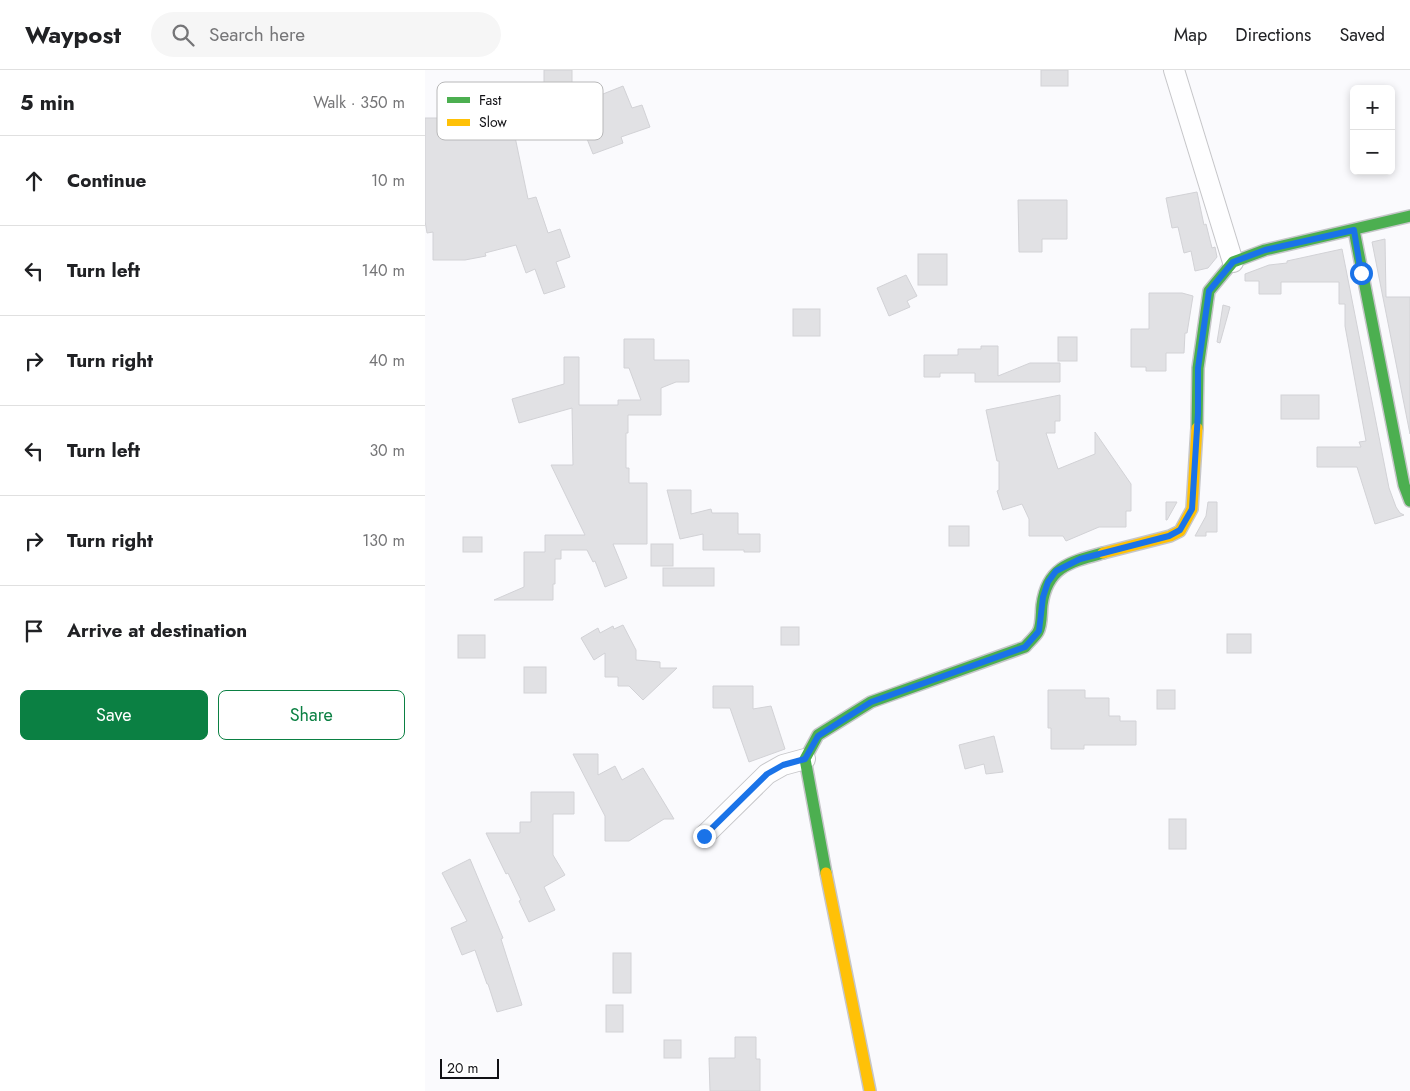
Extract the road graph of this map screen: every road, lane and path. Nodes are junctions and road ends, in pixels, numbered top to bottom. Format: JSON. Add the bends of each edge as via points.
{"nodes":[{"id":1,"x":1174,"y":70,"type":"edge"},
{"id":2,"x":1410,"y":216,"type":"edge"},
{"id":3,"x":1354,"y":230,"type":"junction"},
{"id":4,"x":1233,"y":262,"type":"junction"},
{"id":5,"x":1410,"y":501,"type":"edge"},
{"id":6,"x":805,"y":759,"type":"junction"},
{"id":7,"x":704,"y":836,"type":"dead end"},
{"id":8,"x":870,"y":1091,"type":"edge"}],
"edges":[{"from":1,"to":4,"type":"street"},
{"from":2,"to":3,"type":"street"},
{"from":3,"to":4,"type":"street","via":[[1265,250]]},
{"from":3,"to":5,"type":"street","via":[[1404,485]]},
{"from":4,"to":6,"type":"street","via":[[1209,291],[1198,368],[1192,509],[1180,530],[1169,536],[1080,559],[1056,571],[1043,597],[1039,631],[1025,647],[871,702],[818,736]]},
{"from":6,"to":7,"type":"street","via":[[767,774]]},
{"from":6,"to":8,"type":"street"}]}
